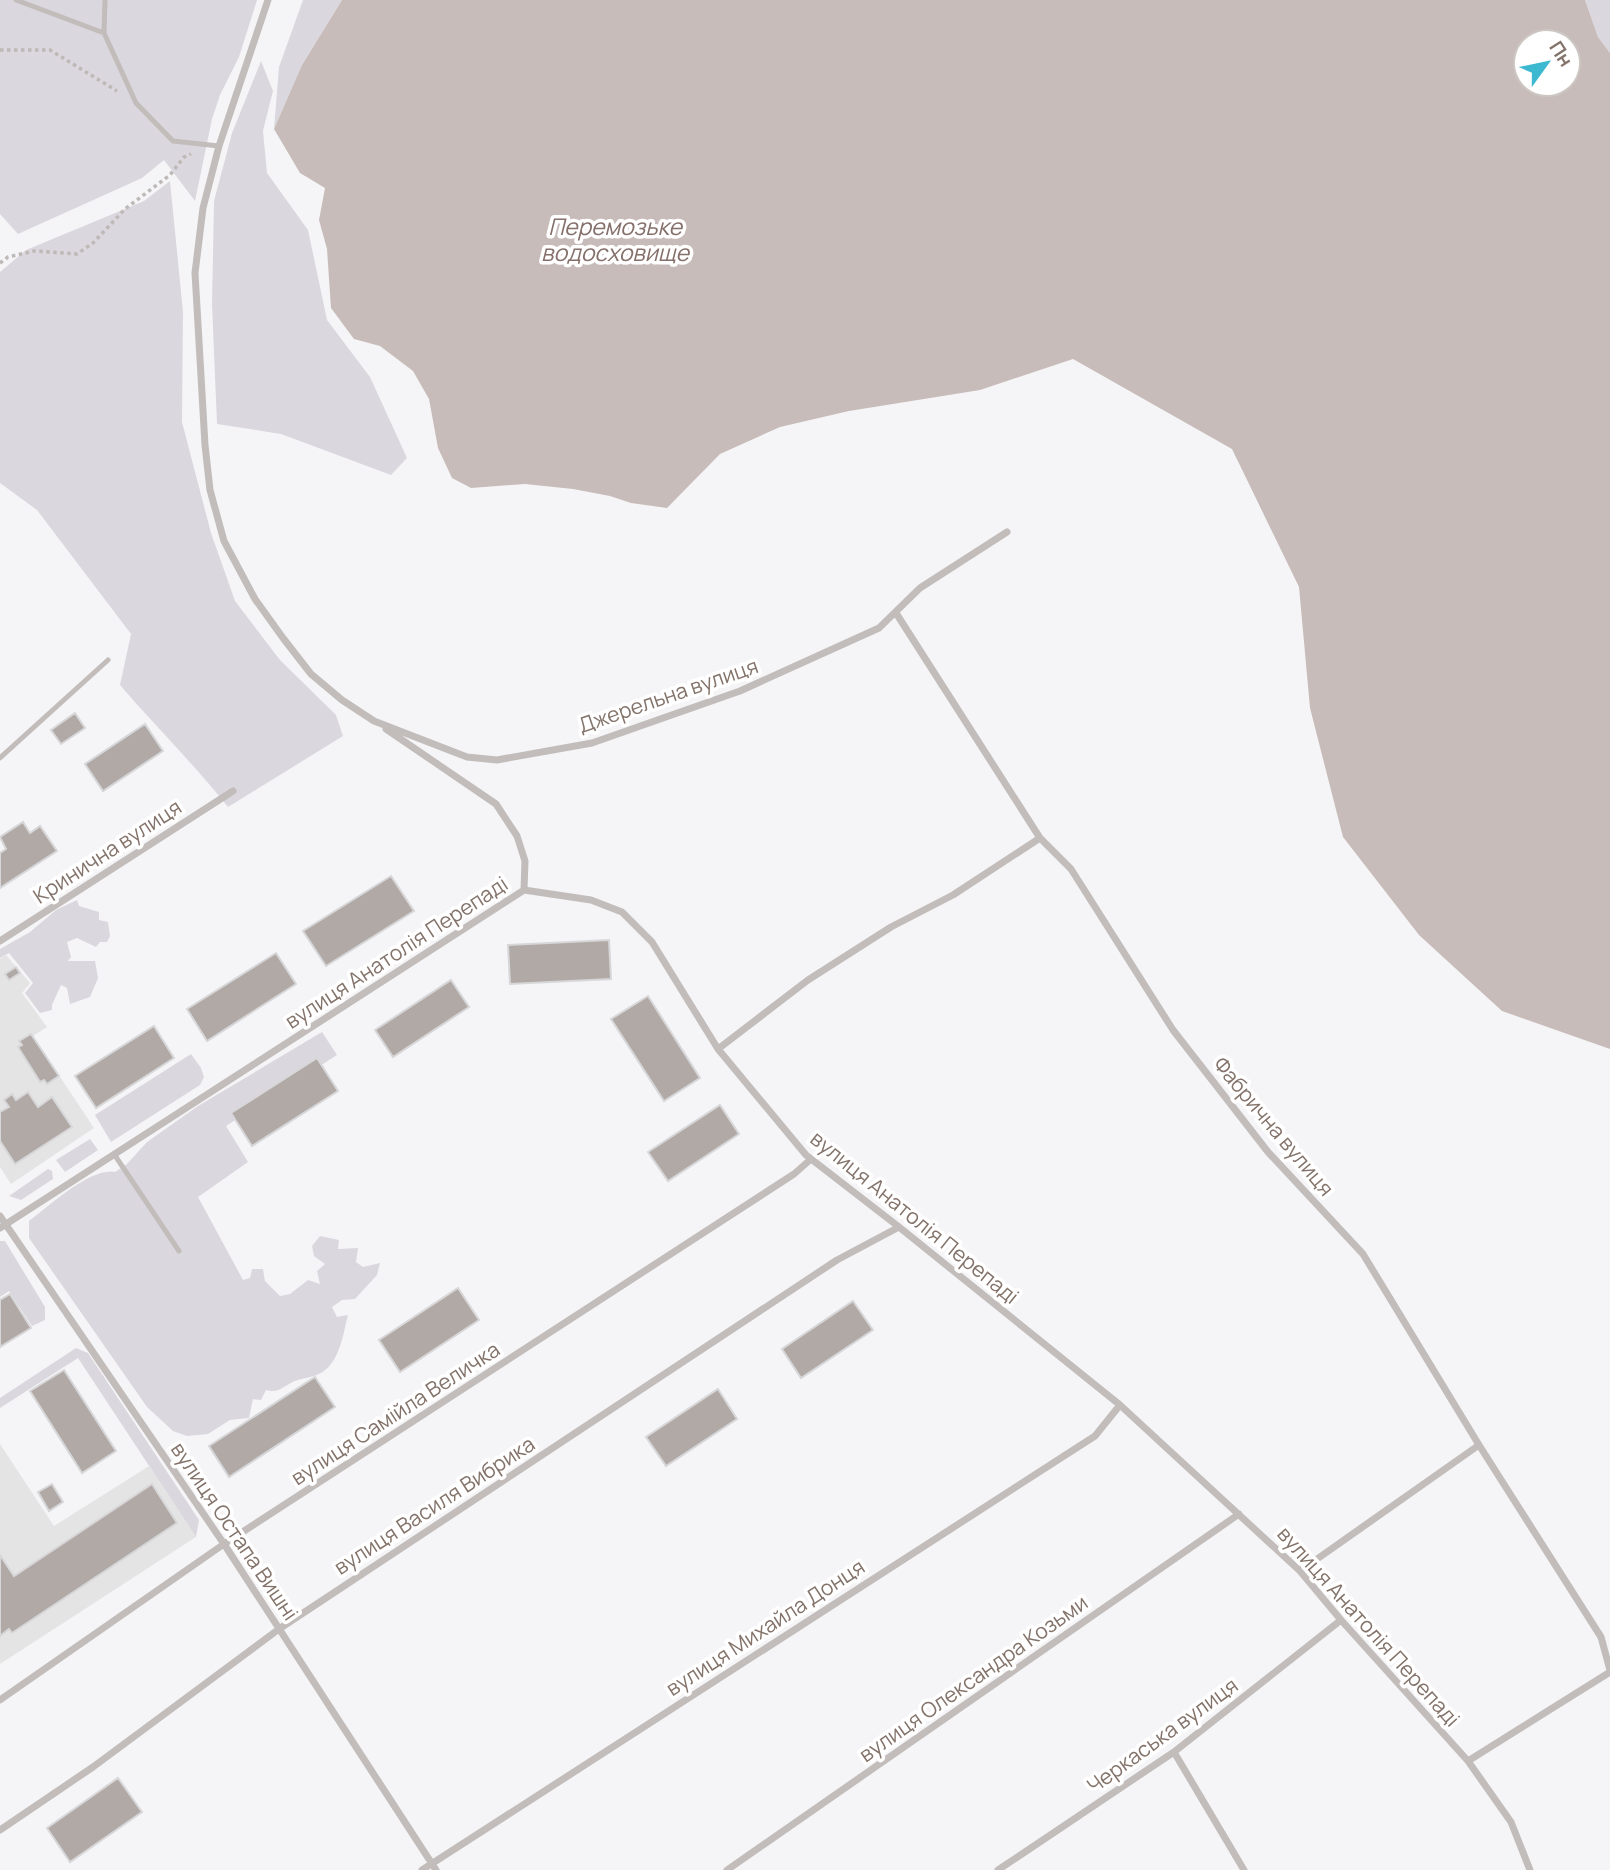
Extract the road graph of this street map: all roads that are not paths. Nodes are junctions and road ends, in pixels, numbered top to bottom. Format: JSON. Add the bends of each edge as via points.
{"nodes":[{"id":1,"x":16,"y":0,"type":"edge"},
{"id":2,"x":105,"y":0,"type":"edge"},
{"id":3,"x":268,"y":0,"type":"edge"},
{"id":4,"x":104,"y":33,"type":"junction"},
{"id":5,"x":219,"y":146,"type":"junction"},
{"id":6,"x":1007,"y":532,"type":"dead end"},
{"id":7,"x":896,"y":613,"type":"junction"},
{"id":8,"x":108,"y":660,"type":"dead end"},
{"id":9,"x":374,"y":721,"type":"junction"},
{"id":10,"x":0,"y":758,"type":"edge"},
{"id":11,"x":233,"y":791,"type":"dead end"},
{"id":12,"x":1040,"y":838,"type":"junction"},
{"id":13,"x":524,"y":890,"type":"junction"},
{"id":14,"x":0,"y":941,"type":"edge"},
{"id":15,"x":718,"y":1049,"type":"junction"},
{"id":16,"x":114,"y":1154,"type":"junction"},
{"id":17,"x":811,"y":1159,"type":"junction"},
{"id":18,"x":0,"y":1216,"type":"edge"},
{"id":19,"x":3,"y":1226,"type":"edge"},
{"id":20,"x":899,"y":1227,"type":"junction"},
{"id":21,"x":179,"y":1251,"type":"dead end"},
{"id":22,"x":1119,"y":1405,"type":"junction"},
{"id":23,"x":1479,"y":1445,"type":"junction"},
{"id":24,"x":1239,"y":1514,"type":"junction"},
{"id":25,"x":224,"y":1544,"type":"junction"},
{"id":26,"x":1300,"y":1571,"type":"junction"},
{"id":27,"x":1341,"y":1620,"type":"junction"},
{"id":28,"x":279,"y":1629,"type":"junction"},
{"id":29,"x":1610,"y":1671,"type":"edge"},
{"id":30,"x":0,"y":1700,"type":"edge"},
{"id":31,"x":1174,"y":1752,"type":"junction"},
{"id":32,"x":1468,"y":1761,"type":"junction"},
{"id":33,"x":0,"y":1830,"type":"edge"},
{"id":34,"x":433,"y":1867,"type":"edge"},
{"id":35,"x":422,"y":1870,"type":"edge"},
{"id":36,"x":727,"y":1870,"type":"edge"},
{"id":37,"x":998,"y":1870,"type":"edge"},
{"id":38,"x":1244,"y":1870,"type":"edge"},
{"id":39,"x":1530,"y":1870,"type":"edge"}],
"edges":[{"from":1,"to":4,"type":"lane"},
{"from":2,"to":4,"type":"lane"},
{"from":3,"to":5,"type":"street","name":"Джерельна вулиця"},
{"from":4,"to":5,"type":"lane","via":[[136,103],[173,141]]},
{"from":5,"to":9,"type":"street","name":"Джерельна вулиця","via":[[203,208],[195,273],[210,490],[224,541],[255,599],[311,674]]},
{"from":6,"to":7,"type":"street","name":"Джерельна вулиця","via":[[920,588]]},
{"from":7,"to":9,"type":"street","name":"Джерельна вулиця","via":[[879,628],[740,691],[592,743],[497,760],[457,754]]},
{"from":7,"to":12,"type":"street","name":"Фабрична вулиця"},
{"from":8,"to":10,"type":"lane"},
{"from":9,"to":13,"type":"street","via":[[496,804],[517,836],[525,861]]},
{"from":11,"to":14,"type":"street","name":"Кринична вулиця"},
{"from":12,"to":15,"type":"street","via":[[808,980]]},
{"from":12,"to":23,"type":"street","name":"Фабрична вулиця","via":[[1071,869],[1173,1030],[1220,1091],[1268,1152],[1363,1254]]},
{"from":13,"to":15,"type":"street","name":"вулиця Анатолія Перепаді","via":[[591,900],[622,912],[652,942]]},
{"from":13,"to":16,"type":"street","name":"вулиця Анатолія Перепаді"},
{"from":15,"to":17,"type":"street","name":"вулиця Анатолія Перепаді"},
{"from":16,"to":19,"type":"street","name":"вулиця Анатолія Перепаді"},
{"from":16,"to":21,"type":"lane"},
{"from":17,"to":20,"type":"street","name":"вулиця Анатолія Перепаді"},
{"from":17,"to":25,"type":"street","name":"вулиця Самійла Величка"},
{"from":18,"to":19,"type":"street","name":"вулиця Остапа Вишні"},
{"from":19,"to":25,"type":"street","name":"вулиця Остапа Вишні"},
{"from":20,"to":22,"type":"street","name":"вулиця Анатолія Перепаді"},
{"from":20,"to":28,"type":"street","name":"вулиця Василя Вибрика","via":[[837,1260]]},
{"from":22,"to":24,"type":"street","name":"вулиця Анатолія Перепаді"},
{"from":22,"to":34,"type":"street","name":"вулиця Михайла Донця","via":[[1095,1436]]},
{"from":23,"to":26,"type":"street"},
{"from":23,"to":29,"type":"street","name":"Фабрична вулиця","via":[[1601,1637]]},
{"from":24,"to":26,"type":"street","name":"вулиця Анатолія Перепаді"},
{"from":24,"to":36,"type":"street","name":"вулиця Олександра Козьми"},
{"from":25,"to":28,"type":"street","name":"вулиця Остапа Вишні"},
{"from":25,"to":30,"type":"street","name":"вулиця Самійла Величка"},
{"from":26,"to":27,"type":"street","name":"вулиця Анатолія Перепаді"},
{"from":27,"to":31,"type":"street","name":"Черкаська вулиця"},
{"from":27,"to":32,"type":"street","name":"вулиця Анатолія Перепаді"},
{"from":28,"to":33,"type":"street","name":"вулиця Василя Вибрика"},
{"from":28,"to":34,"type":"street","name":"вулиця Остапа Вишні"},
{"from":29,"to":32,"type":"street"},
{"from":31,"to":37,"type":"street","name":"Черкаська вулиця"},
{"from":31,"to":38,"type":"street"},
{"from":32,"to":39,"type":"street","name":"вулиця Анатолія Перепаді","via":[[1511,1822]]},
{"from":34,"to":35,"type":"street","name":"вулиця Михайла Донця"}]}
